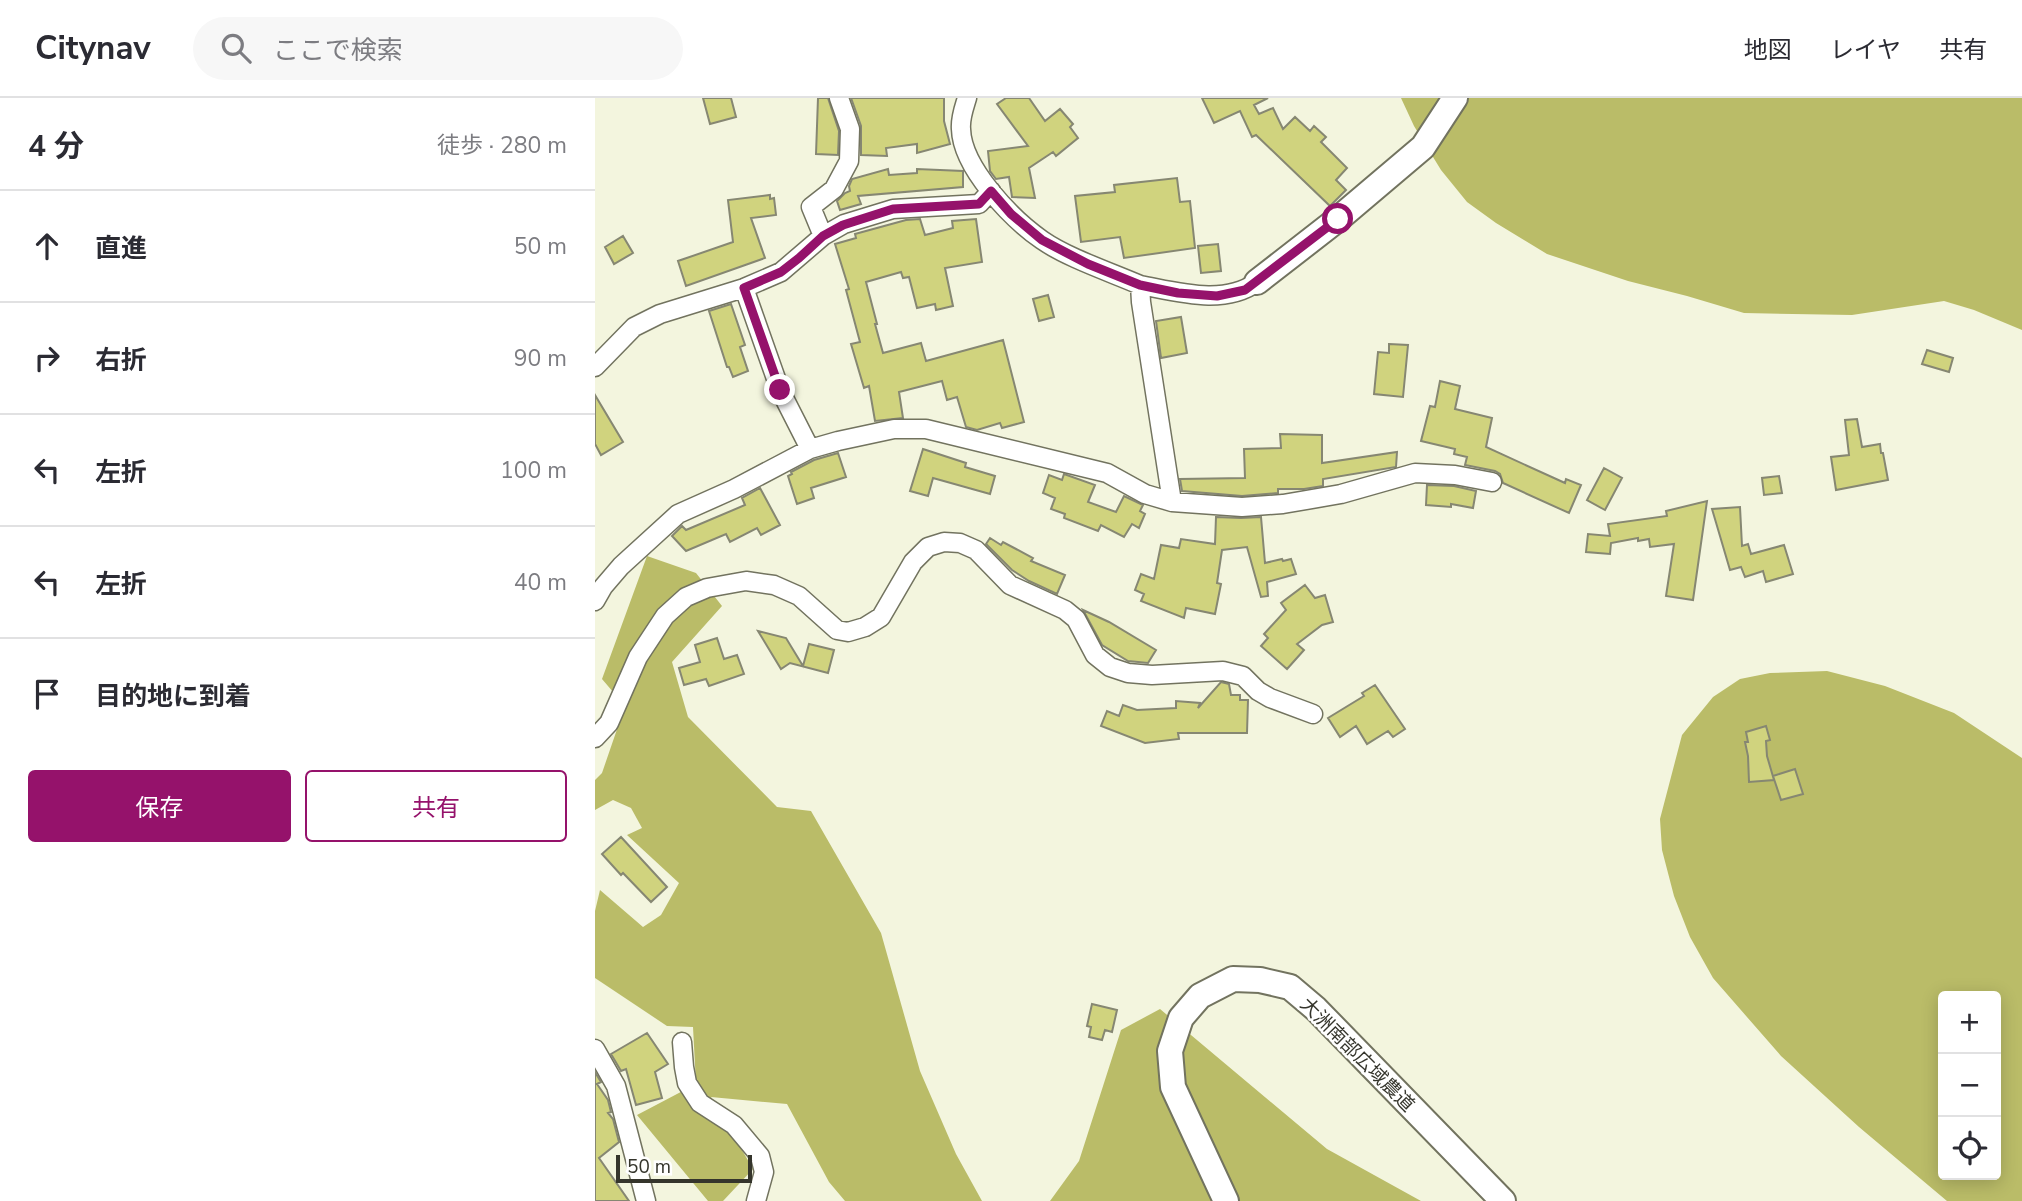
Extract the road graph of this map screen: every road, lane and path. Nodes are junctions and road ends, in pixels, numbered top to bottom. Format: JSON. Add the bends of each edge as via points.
{"nodes":[{"id":1,"x":839,"y":98,"type":"edge"},
{"id":2,"x":967,"y":98,"type":"edge"},
{"id":3,"x":1455,"y":98,"type":"edge"},
{"id":4,"x":991,"y":191,"type":"junction"},
{"id":5,"x":823,"y":236,"type":"junction"},
{"id":6,"x":1257,"y":282,"type":"joint"},
{"id":7,"x":1140,"y":285,"type":"junction"},
{"id":8,"x":744,"y":288,"type":"junction"},
{"id":9,"x":595,"y":367,"type":"edge"},
{"id":10,"x":810,"y":449,"type":"junction"},
{"id":11,"x":1492,"y":482,"type":"dead end"},
{"id":12,"x":1172,"y":502,"type":"junction"},
{"id":13,"x":595,"y":601,"type":"edge"},
{"id":14,"x":1313,"y":714,"type":"dead end"},
{"id":15,"x":595,"y":738,"type":"edge"},
{"id":16,"x":682,"y":1042,"type":"dead end"},
{"id":17,"x":595,"y":1049,"type":"edge"},
{"id":18,"x":646,"y":1201,"type":"edge"},
{"id":19,"x":756,"y":1201,"type":"edge"},
{"id":20,"x":1227,"y":1201,"type":"edge"},
{"id":21,"x":1503,"y":1201,"type":"edge"}],
"edges":[{"from":1,"to":5,"type":"street","via":[[850,129],[849,161],[834,189],[811,207]]},
{"from":2,"to":4,"type":"street","via":[[961,131],[975,169]]},
{"from":3,"to":6,"type":"street","via":[[1423,147]]},
{"from":4,"to":5,"type":"street","via":[[979,204],[893,209]]},
{"from":4,"to":7,"type":"street","via":[[1042,240]]},
{"from":5,"to":8,"type":"street","via":[[781,272]]},
{"from":6,"to":7,"type":"street","via":[[1245,290],[1217,296]]},
{"from":7,"to":12,"type":"street"},
{"from":8,"to":9,"type":"street","via":[[660,314],[634,327]]},
{"from":8,"to":10,"type":"street","via":[[780,390]]},
{"from":10,"to":12,"type":"street","via":[[894,429],[926,429],[1107,473],[1145,494]]},
{"from":10,"to":13,"type":"street","via":[[678,514],[621,566]]},
{"from":11,"to":12,"type":"street","via":[[1415,474],[1283,505]]},
{"from":14,"to":15,"type":"street","via":[[1270,698],[1243,676],[1223,671],[1152,675],[1110,667],[1095,655],[1076,619],[1065,610],[1010,585],[976,550],[944,542],[928,547],[913,562],[881,617],[848,632],[837,630],[799,596],[774,585],[746,581],[686,597],[665,616],[644,647],[608,723]]},
{"from":16,"to":19,"type":"street","via":[[687,1083],[700,1103],[734,1125],[760,1156],[764,1172]]},
{"from":17,"to":18,"type":"street","via":[[616,1086]]},
{"from":20,"to":21,"type":"street","name":"大洲南部広域農道","via":[[1173,1087],[1170,1051],[1181,1018],[1193,1003],[1233,979],[1290,987],[1317,1009]]}]}
